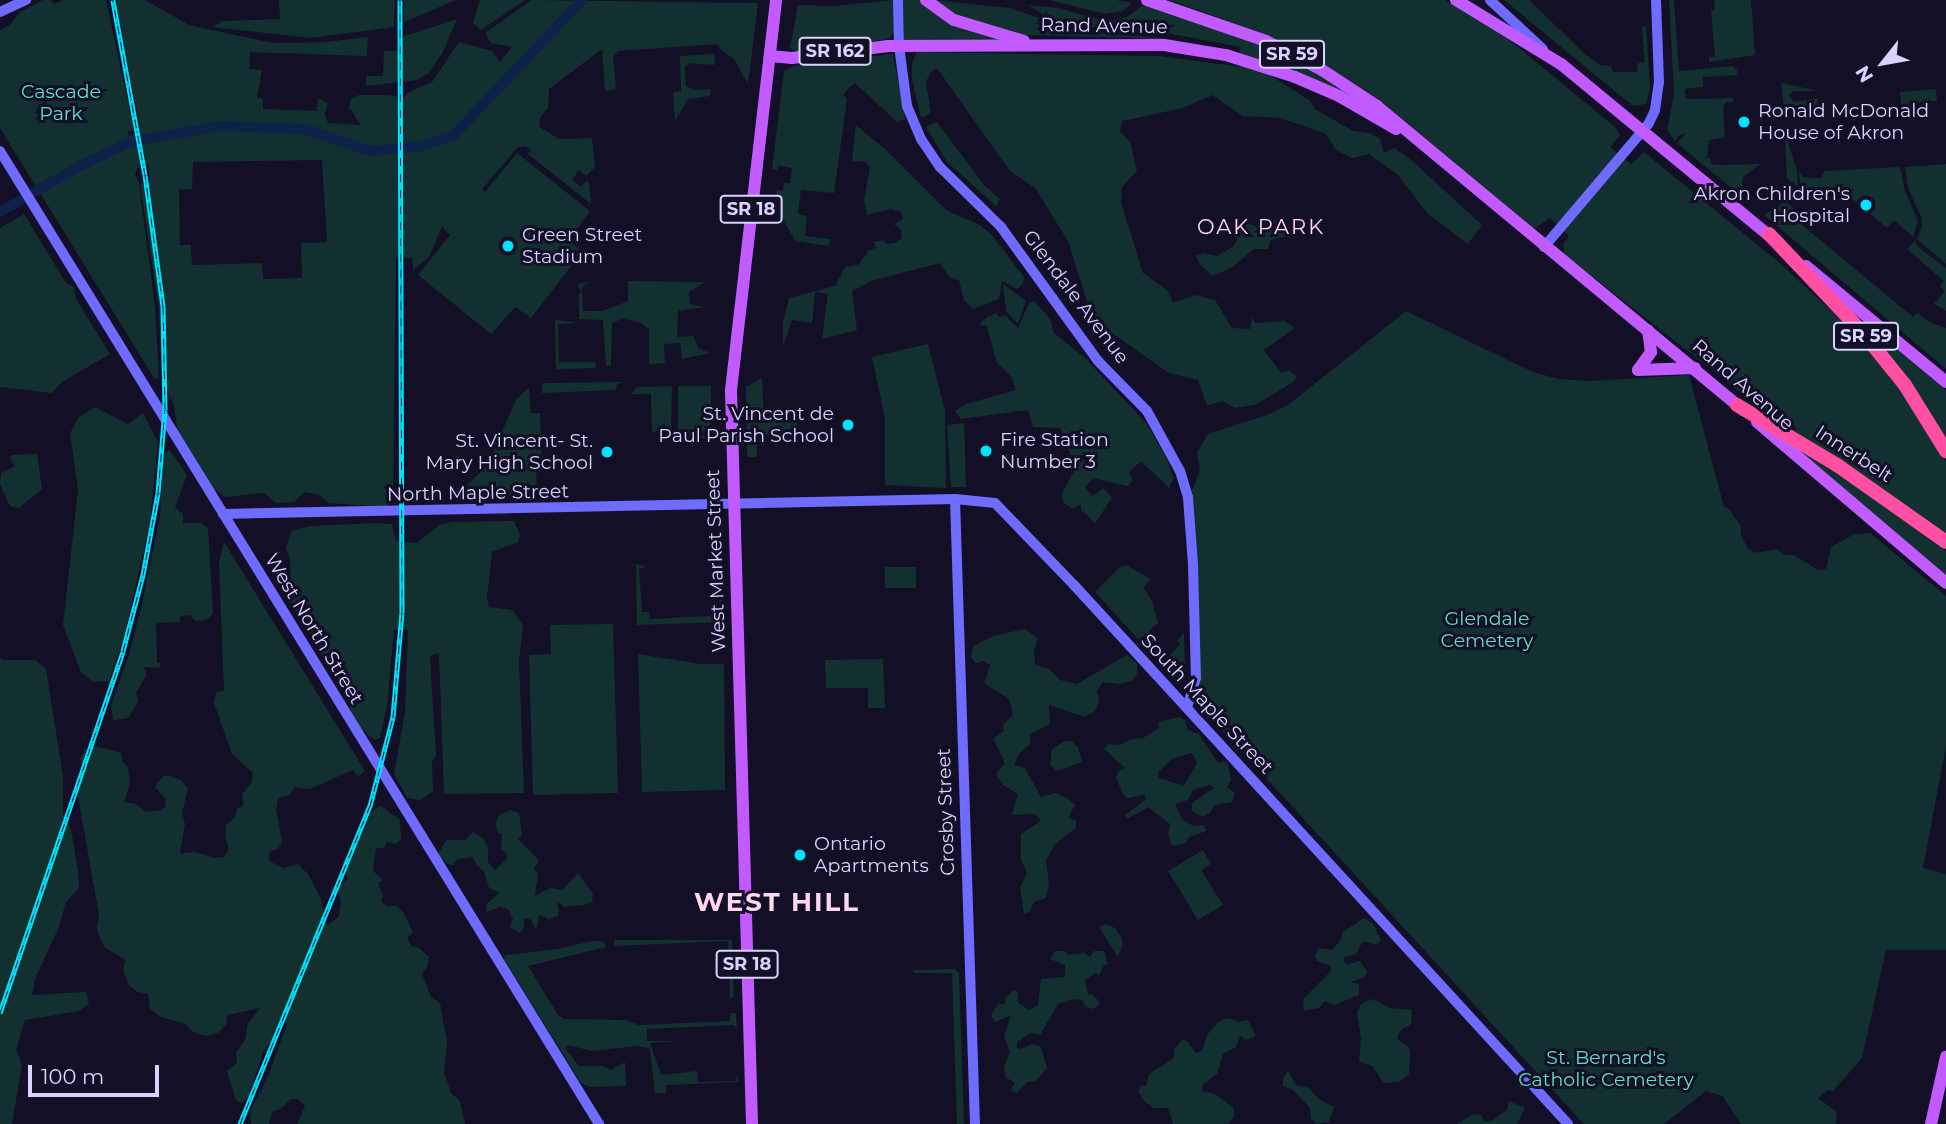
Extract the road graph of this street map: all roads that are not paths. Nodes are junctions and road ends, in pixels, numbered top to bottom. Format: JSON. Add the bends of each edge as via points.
{"nodes":[{"id":1,"x":26,"y":0,"type":"edge"},
{"id":2,"x":898,"y":0,"type":"edge"},
{"id":3,"x":926,"y":0,"type":"edge"},
{"id":4,"x":1147,"y":0,"type":"edge"},
{"id":5,"x":1455,"y":0,"type":"edge"},
{"id":6,"x":1490,"y":0,"type":"edge"},
{"id":7,"x":1656,"y":0,"type":"edge"},
{"id":8,"x":775,"y":7,"type":"edge"},
{"id":9,"x":0,"y":12,"type":"edge"},
{"id":10,"x":1032,"y":43,"type":"junction"},
{"id":11,"x":900,"y":46,"type":"junction"},
{"id":12,"x":770,"y":56,"type":"junction"},
{"id":13,"x":1552,"y":58,"type":"junction"},
{"id":14,"x":1643,"y":130,"type":"junction"},
{"id":15,"x":1418,"y":142,"type":"junction"},
{"id":16,"x":0,"y":151,"type":"edge"},
{"id":17,"x":1769,"y":234,"type":"junction"},
{"id":18,"x":1544,"y":247,"type":"junction"},
{"id":19,"x":1648,"y":330,"type":"junction"},
{"id":20,"x":1695,"y":368,"type":"junction"},
{"id":21,"x":1946,"y":382,"type":"edge"},
{"id":22,"x":1737,"y":405,"type":"junction"},
{"id":23,"x":1946,"y":451,"type":"edge"},
{"id":24,"x":956,"y":499,"type":"junction"},
{"id":25,"x":734,"y":505,"type":"junction"},
{"id":26,"x":223,"y":514,"type":"junction"},
{"id":27,"x":1946,"y":542,"type":"edge"},
{"id":28,"x":1946,"y":583,"type":"edge"},
{"id":29,"x":1187,"y":708,"type":"junction"},
{"id":30,"x":1946,"y":1058,"type":"edge"},
{"id":31,"x":599,"y":1124,"type":"edge"},
{"id":32,"x":752,"y":1124,"type":"edge"},
{"id":33,"x":975,"y":1124,"type":"edge"},
{"id":34,"x":1569,"y":1124,"type":"edge"},
{"id":35,"x":1931,"y":1124,"type":"edge"}],
"edges":[{"from":1,"to":9,"type":"street"},
{"from":2,"to":11,"type":"street","name":"Glendale Avenue"},
{"from":3,"to":10,"type":"main road","via":[[954,20]]},
{"from":4,"to":15,"type":"main road","number":"SR 59","via":[[1228,25],[1299,57],[1377,106]]},
{"from":5,"to":13,"type":"main road","number":"SR 59"},
{"from":6,"to":13,"type":"street"},
{"from":7,"to":14,"type":"street","via":[[1659,92]]},
{"from":8,"to":12,"type":"main road","name":"West Market Street","number":"SR 18"},
{"from":10,"to":11,"type":"main road","name":"Rand Avenue"},
{"from":10,"to":15,"type":"main road","name":"Rand Avenue","number":"SR 59","via":[[1143,43],[1236,58],[1339,96]]},
{"from":11,"to":12,"type":"main road","name":"Rand Avenue","number":"SR 162","via":[[793,58]]},
{"from":11,"to":29,"type":"street","name":"Glendale Avenue","number":"SR 162","via":[[907,106],[932,157],[1000,227],[1085,344],[1147,411],[1173,453],[1190,520],[1196,678]]},
{"from":12,"to":25,"type":"main road","name":"West Market Street","number":"SR 18","via":[[731,390]]},
{"from":13,"to":14,"type":"main road","number":"SR 59"},
{"from":14,"to":17,"type":"main road","number":"SR 59"},
{"from":14,"to":18,"type":"street"},
{"from":15,"to":18,"type":"main road","number":"SR 59"},
{"from":16,"to":26,"type":"street","name":"West North Street"},
{"from":17,"to":21,"type":"main road"},
{"from":17,"to":23,"type":"highway","number":"SR 59","via":[[1863,333],[1905,385]]},
{"from":18,"to":19,"type":"main road","name":"Rand Avenue","number":"SR 59"},
{"from":19,"to":20,"type":"main road","name":"Rand Avenue","number":"SR 59"},
{"from":19,"to":20,"type":"main road","via":[[1651,352],[1638,370]]},
{"from":20,"to":22,"type":"main road","name":"Rand Avenue","number":"SR 59"},
{"from":22,"to":27,"type":"highway","name":"Innerbelt","number":"SR 59","via":[[1837,465]]},
{"from":22,"to":28,"type":"main road","name":"Rand Avenue"},
{"from":24,"to":25,"type":"street","name":"South Maple Street"},
{"from":24,"to":29,"type":"street","name":"South Maple Street","via":[[983,501],[1003,509]]},
{"from":24,"to":33,"type":"street","name":"Crosby Street"},
{"from":25,"to":26,"type":"street","name":"North Maple Street"},
{"from":25,"to":32,"type":"main road","name":"West Market Street","number":"SR 18"},
{"from":26,"to":31,"type":"street","name":"West North Street"},
{"from":29,"to":34,"type":"street","name":"South Maple Street"},
{"from":30,"to":35,"type":"main road"}]}
